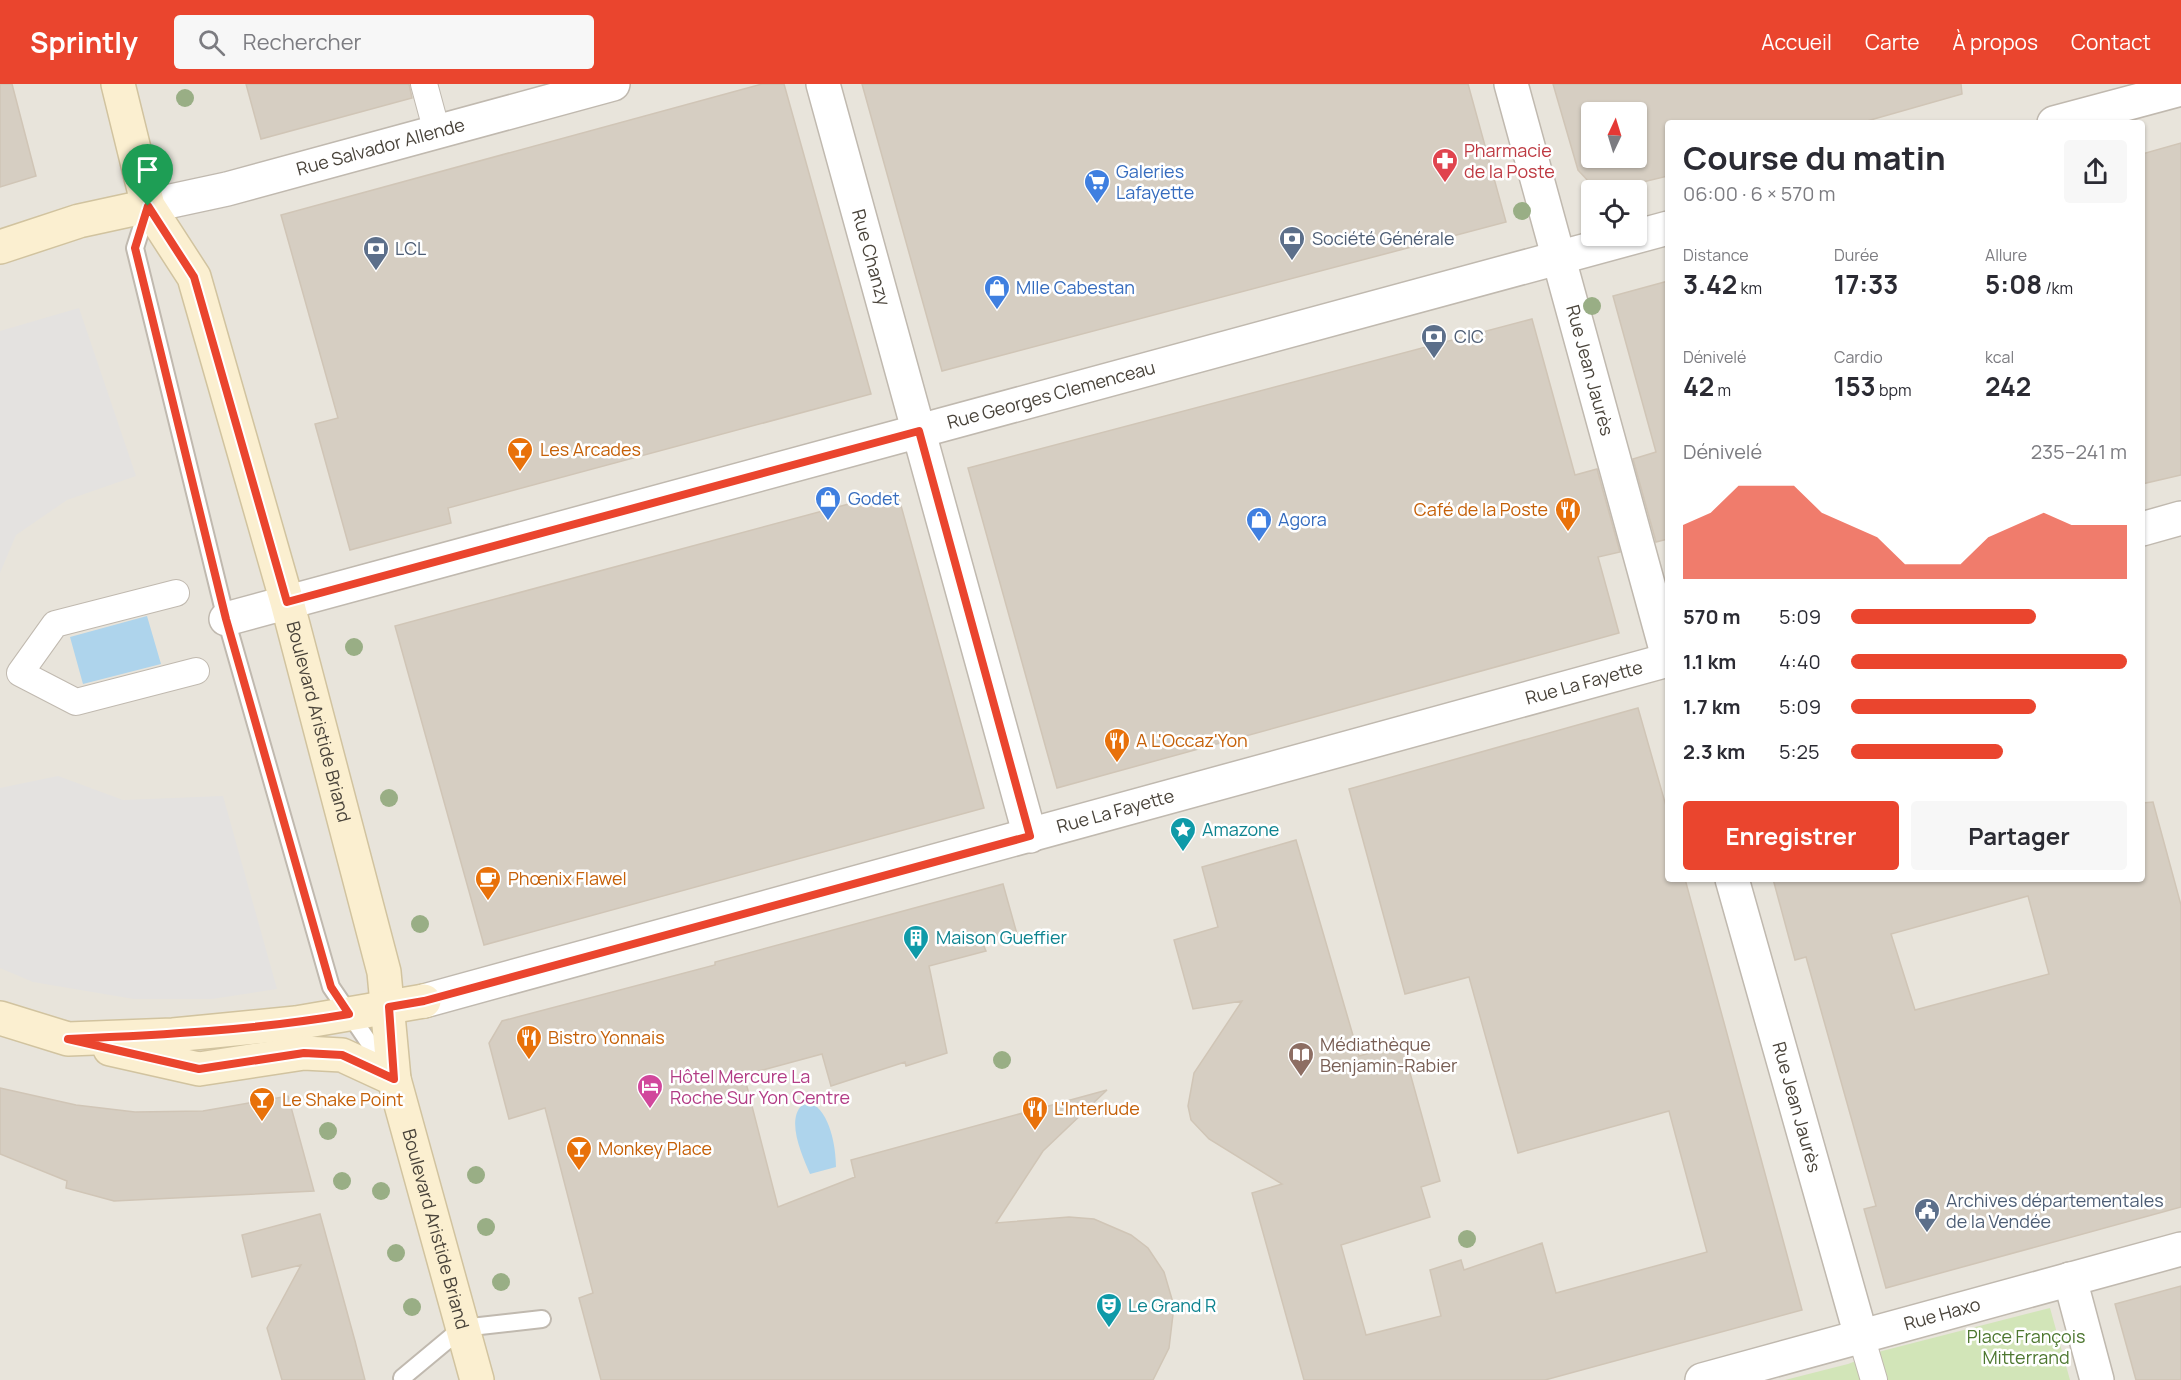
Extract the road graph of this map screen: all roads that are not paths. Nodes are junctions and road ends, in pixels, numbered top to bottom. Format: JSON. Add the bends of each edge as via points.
{"nodes":[{"id":1,"x":118,"y":84,"type":"edge"},
{"id":2,"x":424,"y":84,"type":"edge"},
{"id":3,"x":613,"y":84,"type":"edge"},
{"id":4,"x":823,"y":84,"type":"edge"},
{"id":5,"x":1511,"y":84,"type":"edge"},
{"id":6,"x":2181,"y":89,"type":"edge"},
{"id":7,"x":2065,"y":120,"type":"edge"},
{"id":8,"x":437,"y":132,"type":"junction"},
{"id":9,"x":148,"y":206,"type":"junction"},
{"id":10,"x":1665,"y":229,"type":"edge"},
{"id":11,"x":0,"y":247,"type":"edge"},
{"id":12,"x":1559,"y":257,"type":"junction"},
{"id":13,"x":919,"y":431,"type":"junction"},
{"id":14,"x":2181,"y":518,"type":"edge"},
{"id":15,"x":2145,"y":528,"type":"edge"},
{"id":16,"x":176,"y":593,"type":"dead end"},
{"id":17,"x":287,"y":602,"type":"junction"},
{"id":18,"x":226,"y":619,"type":"junction"},
{"id":19,"x":1665,"y":647,"type":"edge"},
{"id":20,"x":1665,"y":659,"type":"edge"},
{"id":21,"x":196,"y":671,"type":"dead end"},
{"id":22,"x":10,"y":676,"type":"edge"},
{"id":23,"x":1030,"y":836,"type":"junction"},
{"id":24,"x":1733,"y":882,"type":"edge"},
{"id":25,"x":424,"y":1001,"type":"joint"},
{"id":26,"x":389,"y":1007,"type":"junction"},
{"id":27,"x":349,"y":1014,"type":"junction"},
{"id":28,"x":0,"y":1018,"type":"edge"},
{"id":29,"x":68,"y":1039,"type":"junction"},
{"id":30,"x":394,"y":1079,"type":"junction"},
{"id":31,"x":2181,"y":1249,"type":"edge"},
{"id":32,"x":2070,"y":1279,"type":"junction"},
{"id":33,"x":542,"y":1318,"type":"dead end"},
{"id":34,"x":462,"y":1328,"type":"junction"},
{"id":35,"x":1861,"y":1336,"type":"junction"},
{"id":36,"x":402,"y":1378,"type":"dead end"},
{"id":37,"x":477,"y":1380,"type":"edge"},
{"id":38,"x":1702,"y":1380,"type":"edge"},
{"id":39,"x":1874,"y":1380,"type":"edge"},
{"id":40,"x":2097,"y":1380,"type":"edge"}],
"edges":[{"from":1,"to":9,"type":"main road","name":"Boulevard Aristide Briand"},
{"from":2,"to":8,"type":"street"},
{"from":3,"to":8,"type":"street","name":"Rue Salvador Allende"},
{"from":4,"to":13,"type":"street","name":"Rue Chanzy"},
{"from":5,"to":12,"type":"street","name":"Rue Jean Jaurès"},
{"from":6,"to":7,"type":"street"},
{"from":8,"to":9,"type":"street","name":"Rue Salvador Allende","via":[[227,189]]},
{"from":9,"to":11,"type":"main road","via":[[79,221]]},
{"from":9,"to":17,"type":"main road","name":"Boulevard Aristide Briand","via":[[194,277]]},
{"from":9,"to":18,"type":"lane","name":"Boulevard Aristide Briand","via":[[135,248]]},
{"from":10,"to":12,"type":"street","name":"Rue Georges Clemenceau"},
{"from":12,"to":13,"type":"street","name":"Rue Georges Clemenceau"},
{"from":12,"to":19,"type":"street","name":"Rue Jean Jaurès"},
{"from":13,"to":17,"type":"street","name":"Rue Georges Clemenceau"},
{"from":13,"to":23,"type":"street","name":"Rue Chanzy"},
{"from":14,"to":15,"type":"street"},
{"from":16,"to":22,"type":"street","via":[[55,624]]},
{"from":17,"to":18,"type":"street","name":"Rue Georges Clemenceau"},
{"from":17,"to":26,"type":"main road","name":"Boulevard Aristide Briand","via":[[384,972]]},
{"from":18,"to":27,"type":"lane","name":"Boulevard Aristide Briand","via":[[331,987]]},
{"from":20,"to":23,"type":"street","name":"Rue La Fayette"},
{"from":21,"to":22,"type":"street","via":[[76,702]]},
{"from":23,"to":25,"type":"street","name":"Rue La Fayette"},
{"from":24,"to":35,"type":"street","name":"Rue Jean Jaurès"},
{"from":25,"to":26,"type":"main road"},
{"from":26,"to":27,"type":"main road"},
{"from":26,"to":30,"type":"main road","name":"Boulevard Aristide Briand"},
{"from":27,"to":29,"type":"main road","via":[[173,1035]]},
{"from":27,"to":30,"type":"lane","name":"Boulevard Aristide Briand"},
{"from":28,"to":29,"type":"main road"},
{"from":29,"to":30,"type":"main road","via":[[199,1069],[304,1053],[342,1055]]},
{"from":30,"to":34,"type":"main road","name":"Boulevard Aristide Briand"},
{"from":31,"to":32,"type":"street","name":"Rue Haxo"},
{"from":32,"to":35,"type":"street","name":"Rue Haxo"},
{"from":32,"to":40,"type":"street"},
{"from":33,"to":34,"type":"lane"},
{"from":34,"to":36,"type":"lane"},
{"from":34,"to":37,"type":"main road","name":"Boulevard Aristide Briand"},
{"from":35,"to":38,"type":"street","name":"Rue Haxo"},
{"from":35,"to":39,"type":"street"}]}
